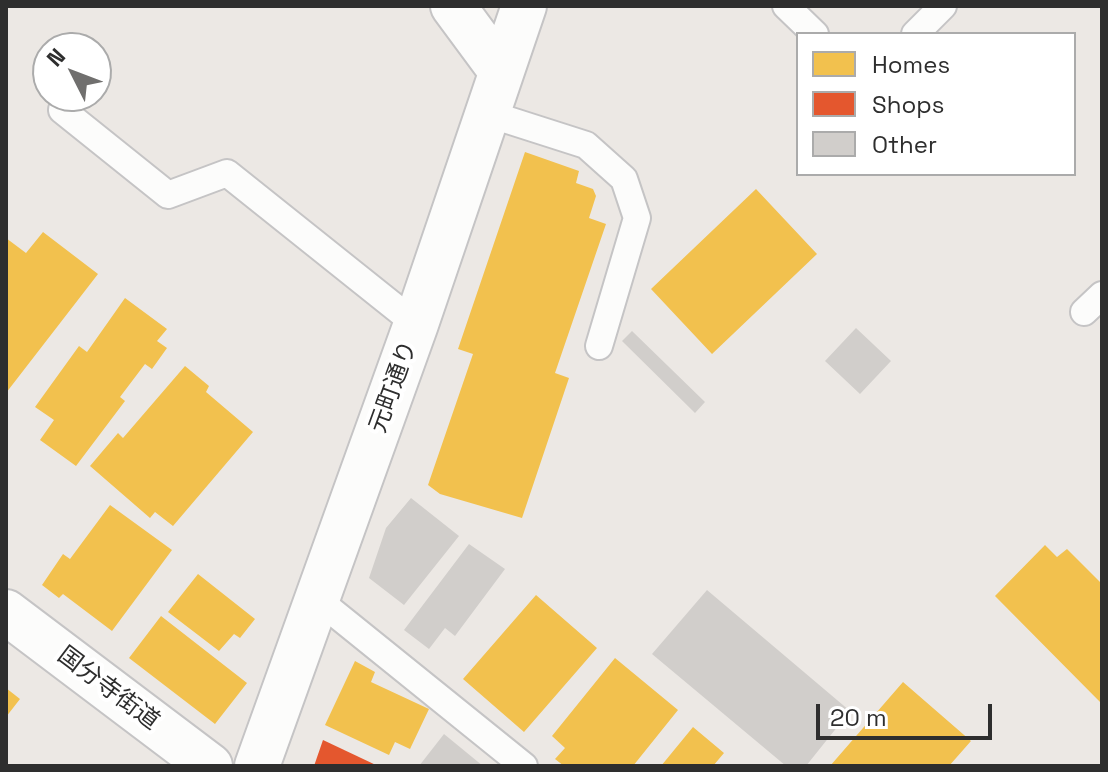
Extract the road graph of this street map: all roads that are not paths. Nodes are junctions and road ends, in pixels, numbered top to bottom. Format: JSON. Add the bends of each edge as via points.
{"nodes":[{"id":1,"x":453,"y":6,"type":"edge"},
{"id":2,"x":524,"y":6,"type":"edge"},
{"id":3,"x":786,"y":6,"type":"edge"},
{"id":4,"x":943,"y":6,"type":"edge"},
{"id":5,"x":813,"y":32,"type":"edge"},
{"id":6,"x":917,"y":32,"type":"edge"},
{"id":7,"x":501,"y":71,"type":"junction"},
{"id":8,"x":64,"y":112,"type":"edge"},
{"id":9,"x":486,"y":113,"type":"junction"},
{"id":10,"x":416,"y":324,"type":"junction"},
{"id":11,"x":599,"y":346,"type":"dead end"},
{"id":12,"x":317,"y":599,"type":"junction"},
{"id":13,"x":6,"y":612,"type":"edge"},
{"id":14,"x":210,"y":766,"type":"edge"},
{"id":15,"x":257,"y":766,"type":"edge"},
{"id":16,"x":524,"y":766,"type":"edge"}],
"edges":[{"from":1,"to":7,"type":"street"},
{"from":2,"to":7,"type":"street","name":"元町通り"},
{"from":3,"to":5,"type":"lane"},
{"from":4,"to":6,"type":"lane"},
{"from":7,"to":9,"type":"street","name":"元町通り"},
{"from":8,"to":10,"type":"lane","via":[[168,195],[227,173]]},
{"from":9,"to":10,"type":"street","name":"元町通り"},
{"from":9,"to":11,"type":"lane","via":[[586,145],[624,179],[637,218]]},
{"from":10,"to":12,"type":"street","name":"元町通り"},
{"from":12,"to":15,"type":"street","name":"元町通り"},
{"from":12,"to":16,"type":"lane"},
{"from":13,"to":14,"type":"street","name":"国分寺街道"}]}
